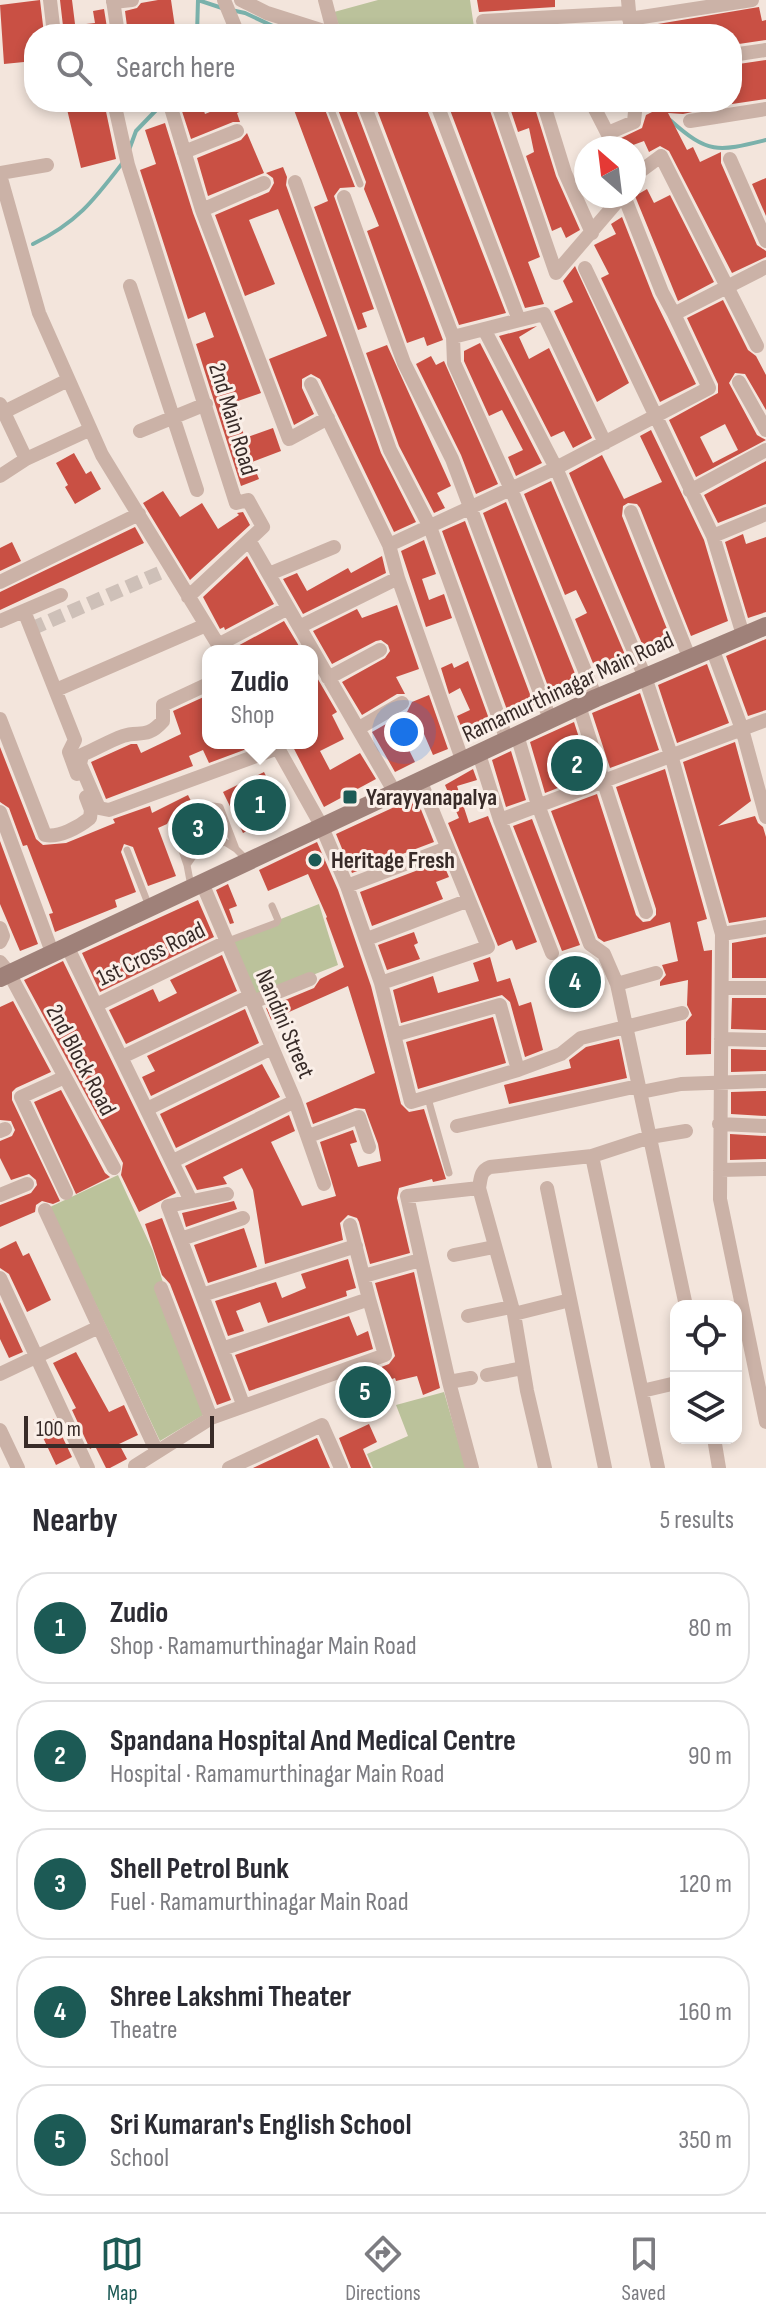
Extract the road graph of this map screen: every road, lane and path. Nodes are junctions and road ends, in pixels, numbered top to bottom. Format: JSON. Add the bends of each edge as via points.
{"nodes":[{"id":1,"x":50,"y":0,"type":"edge"},
{"id":2,"x":132,"y":0,"type":"edge"},
{"id":3,"x":224,"y":0,"type":"edge"},
{"id":4,"x":241,"y":0,"type":"edge"},
{"id":5,"x":325,"y":0,"type":"edge"},
{"id":6,"x":752,"y":0,"type":"edge"},
{"id":7,"x":113,"y":1,"type":"edge"},
{"id":8,"x":629,"y":16,"type":"edge"},
{"id":9,"x":483,"y":21,"type":"dead end"},
{"id":10,"x":53,"y":24,"type":"edge"},
{"id":11,"x":116,"y":24,"type":"edge"},
{"id":12,"x":234,"y":24,"type":"edge"},
{"id":13,"x":302,"y":24,"type":"edge"},
{"id":14,"x":331,"y":24,"type":"edge"},
{"id":15,"x":766,"y":50,"type":"edge"},
{"id":16,"x":742,"y":54,"type":"edge"},
{"id":17,"x":766,"y":109,"type":"edge"},
{"id":18,"x":116,"y":112,"type":"edge"},
{"id":19,"x":172,"y":112,"type":"edge"},
{"id":20,"x":332,"y":112,"type":"edge"},
{"id":21,"x":367,"y":112,"type":"edge"},
{"id":22,"x":440,"y":112,"type":"edge"},
{"id":23,"x":500,"y":112,"type":"edge"},
{"id":24,"x":546,"y":112,"type":"edge"},
{"id":25,"x":597,"y":112,"type":"edge"},
{"id":26,"x":635,"y":112,"type":"edge"},
{"id":27,"x":690,"y":121,"type":"dead end"},
{"id":28,"x":237,"y":131,"type":"dead end"},
{"id":29,"x":608,"y":133,"type":"junction"},
{"id":30,"x":609,"y":136,"type":"edge"},
{"id":31,"x":184,"y":152,"type":"junction"},
{"id":32,"x":730,"y":159,"type":"dead end"},
{"id":33,"x":47,"y":165,"type":"dead end"},
{"id":34,"x":646,"y":167,"type":"edge"},
{"id":35,"x":0,"y":174,"type":"edge"},
{"id":36,"x":295,"y":182,"type":"dead end"},
{"id":37,"x":264,"y":183,"type":"dead end"},
{"id":38,"x":360,"y":184,"type":"dead end"},
{"id":39,"x":344,"y":197,"type":"dead end"},
{"id":40,"x":613,"y":208,"type":"edge"},
{"id":41,"x":628,"y":208,"type":"edge"},
{"id":42,"x":202,"y":210,"type":"junction"},
{"id":43,"x":592,"y":233,"type":"junction"},
{"id":44,"x":766,"y":241,"type":"edge"},
{"id":45,"x":18,"y":244,"type":"junction"},
{"id":46,"x":0,"y":245,"type":"edge"},
{"id":47,"x":766,"y":267,"type":"edge"},
{"id":48,"x":585,"y":268,"type":"dead end"},
{"id":49,"x":130,"y":286,"type":"dead end"},
{"id":50,"x":726,"y":288,"type":"junction"},
{"id":51,"x":674,"y":314,"type":"junction"},
{"id":52,"x":519,"y":320,"type":"junction"},
{"id":53,"x":484,"y":329,"type":"junction"},
{"id":54,"x":453,"y":337,"type":"junction"},
{"id":55,"x":757,"y":346,"type":"dead end"},
{"id":56,"x":68,"y":380,"type":"junction"},
{"id":57,"x":739,"y":382,"type":"dead end"},
{"id":58,"x":311,"y":384,"type":"dead end"},
{"id":59,"x":206,"y":404,"type":"junction"},
{"id":60,"x":2,"y":408,"type":"edge"},
{"id":61,"x":172,"y":417,"type":"junction"},
{"id":62,"x":655,"y":417,"type":"junction"},
{"id":63,"x":328,"y":418,"type":"junction"},
{"id":64,"x":89,"y":430,"type":"junction"},
{"id":65,"x":766,"y":430,"type":"edge"},
{"id":66,"x":140,"y":431,"type":"dead end"},
{"id":67,"x":605,"y":443,"type":"junction"},
{"id":68,"x":766,"y":450,"type":"edge"},
{"id":69,"x":26,"y":459,"type":"junction"},
{"id":70,"x":556,"y":468,"type":"junction"},
{"id":71,"x":0,"y":476,"type":"edge"},
{"id":72,"x":511,"y":489,"type":"junction"},
{"id":73,"x":197,"y":490,"type":"dead end"},
{"id":74,"x":690,"y":491,"type":"junction"},
{"id":75,"x":469,"y":509,"type":"junction"},
{"id":76,"x":631,"y":512,"type":"dead end"},
{"id":77,"x":139,"y":514,"type":"junction"},
{"id":78,"x":766,"y":514,"type":"edge"},
{"id":79,"x":430,"y":527,"type":"junction"},
{"id":80,"x":713,"y":536,"type":"junction"},
{"id":81,"x":249,"y":540,"type":"junction"},
{"id":82,"x":389,"y":545,"type":"junction"},
{"id":83,"x":334,"y":547,"type":"dead end"},
{"id":84,"x":269,"y":574,"type":"junction"},
{"id":85,"x":398,"y":578,"type":"junction"},
{"id":86,"x":0,"y":582,"type":"edge"},
{"id":87,"x":61,"y":595,"type":"dead end"},
{"id":88,"x":188,"y":597,"type":"junction"},
{"id":89,"x":288,"y":608,"type":"junction"},
{"id":90,"x":24,"y":611,"type":"junction"},
{"id":91,"x":0,"y":621,"type":"edge"},
{"id":92,"x":206,"y":625,"type":"junction"},
{"id":93,"x":766,"y":626,"type":"edge"},
{"id":94,"x":299,"y":627,"type":"junction"},
{"id":95,"x":743,"y":635,"type":"junction"},
{"id":96,"x":218,"y":645,"type":"edge"},
{"id":97,"x":225,"y":645,"type":"edge"},
{"id":98,"x":309,"y":645,"type":"edge"},
{"id":99,"x":712,"y":648,"type":"junction"},
{"id":100,"x":380,"y":650,"type":"dead end"},
{"id":101,"x":689,"y":657,"type":"junction"},
{"id":102,"x":318,"y":660,"type":"edge"},
{"id":103,"x":645,"y":677,"type":"junction"},
{"id":104,"x":328,"y":678,"type":"junction"},
{"id":105,"x":202,"y":687,"type":"edge"},
{"id":106,"x":56,"y":690,"type":"junction"},
{"id":107,"x":587,"y":702,"type":"junction"},
{"id":108,"x":402,"y":703,"type":"dead end"},
{"id":109,"x":0,"y":719,"type":"edge"},
{"id":110,"x":550,"y":719,"type":"junction"},
{"id":111,"x":766,"y":720,"type":"edge"},
{"id":112,"x":359,"y":728,"type":"junction"},
{"id":113,"x":742,"y":729,"type":"junction"},
{"id":114,"x":512,"y":737,"type":"junction"},
{"id":115,"x":268,"y":749,"type":"edge"},
{"id":116,"x":278,"y":749,"type":"edge"},
{"id":117,"x":671,"y":755,"type":"junction"},
{"id":118,"x":471,"y":758,"type":"junction"},
{"id":119,"x":420,"y":780,"type":"junction"},
{"id":120,"x":604,"y":781,"type":"junction"},
{"id":121,"x":394,"y":791,"type":"junction"},
{"id":122,"x":538,"y":805,"type":"junction"},
{"id":123,"x":0,"y":812,"type":"edge"},
{"id":124,"x":766,"y":817,"type":"edge"},
{"id":125,"x":500,"y":820,"type":"junction"},
{"id":126,"x":321,"y":825,"type":"junction"},
{"id":127,"x":447,"y":848,"type":"junction"},
{"id":128,"x":127,"y":850,"type":"dead end"},
{"id":129,"x":242,"y":855,"type":"junction"},
{"id":130,"x":187,"y":865,"type":"junction"},
{"id":131,"x":196,"y":886,"type":"junction"},
{"id":132,"x":347,"y":886,"type":"junction"},
{"id":133,"x":469,"y":900,"type":"junction"},
{"id":134,"x":272,"y":906,"type":"dead end"},
{"id":135,"x":150,"y":908,"type":"junction"},
{"id":136,"x":646,"y":912,"type":"dead end"},
{"id":137,"x":766,"y":927,"type":"edge"},
{"id":138,"x":0,"y":928,"type":"edge"},
{"id":139,"x":722,"y":934,"type":"junction"},
{"id":140,"x":367,"y":939,"type":"junction"},
{"id":141,"x":0,"y":942,"type":"edge"},
{"id":142,"x":226,"y":942,"type":"junction"},
{"id":143,"x":59,"y":949,"type":"junction"},
{"id":144,"x":552,"y":953,"type":"dead end"},
{"id":145,"x":3,"y":971,"type":"edge"},
{"id":146,"x":656,"y":973,"type":"dead end"},
{"id":147,"x":310,"y":979,"type":"dead end"},
{"id":148,"x":381,"y":983,"type":"junction"},
{"id":149,"x":617,"y":984,"type":"junction"},
{"id":150,"x":722,"y":988,"type":"junction"},
{"id":151,"x":766,"y":988,"type":"edge"},
{"id":152,"x":252,"y":999,"type":"junction"},
{"id":153,"x":96,"y":1005,"type":"junction"},
{"id":154,"x":682,"y":1013,"type":"dead end"},
{"id":155,"x":626,"y":1028,"type":"junction"},
{"id":156,"x":394,"y":1035,"type":"junction"},
{"id":157,"x":721,"y":1039,"type":"junction"},
{"id":158,"x":766,"y":1040,"type":"edge"},
{"id":159,"x":272,"y":1048,"type":"junction"},
{"id":160,"x":122,"y":1057,"type":"junction"},
{"id":161,"x":518,"y":1070,"type":"junction"},
{"id":162,"x":65,"y":1077,"type":"junction"},
{"id":163,"x":719,"y":1081,"type":"junction"},
{"id":164,"x":766,"y":1081,"type":"edge"},
{"id":165,"x":640,"y":1089,"type":"junction"},
{"id":166,"x":425,"y":1099,"type":"junction"},
{"id":167,"x":295,"y":1101,"type":"junction"},
{"id":168,"x":147,"y":1109,"type":"junction"},
{"id":169,"x":719,"y":1124,"type":"junction"},
{"id":170,"x":457,"y":1126,"type":"dead end"},
{"id":171,"x":766,"y":1126,"type":"edge"},
{"id":172,"x":686,"y":1131,"type":"dead end"},
{"id":173,"x":309,"y":1136,"type":"junction"},
{"id":174,"x":650,"y":1137,"type":"junction"},
{"id":175,"x":369,"y":1147,"type":"dead end"},
{"id":176,"x":592,"y":1156,"type":"junction"},
{"id":177,"x":173,"y":1161,"type":"junction"},
{"id":178,"x":114,"y":1168,"type":"dead end"},
{"id":179,"x":766,"y":1169,"type":"edge"},
{"id":180,"x":720,"y":1170,"type":"junction"},
{"id":181,"x":449,"y":1173,"type":"dead end"},
{"id":182,"x":27,"y":1184,"type":"dead end"},
{"id":183,"x":324,"y":1184,"type":"dead end"},
{"id":184,"x":479,"y":1188,"type":"junction"},
{"id":185,"x":547,"y":1188,"type":"dead end"},
{"id":186,"x":66,"y":1193,"type":"dead end"},
{"id":187,"x":227,"y":1194,"type":"dead end"},
{"id":188,"x":0,"y":1195,"type":"edge"},
{"id":189,"x":191,"y":1201,"type":"junction"},
{"id":190,"x":45,"y":1210,"type":"dead end"},
{"id":191,"x":243,"y":1218,"type":"dead end"},
{"id":192,"x":350,"y":1225,"type":"dead end"},
{"id":193,"x":181,"y":1239,"type":"junction"},
{"id":194,"x":356,"y":1246,"type":"junction"},
{"id":195,"x":494,"y":1247,"type":"junction"},
{"id":196,"x":454,"y":1255,"type":"dead end"},
{"id":197,"x":420,"y":1260,"type":"junction"},
{"id":198,"x":364,"y":1276,"type":"junction"},
{"id":199,"x":0,"y":1278,"type":"edge"},
{"id":200,"x":161,"y":1288,"type":"dead end"},
{"id":201,"x":202,"y":1295,"type":"junction"},
{"id":202,"x":369,"y":1299,"type":"junction"},
{"id":203,"x":570,"y":1300,"type":"junction"},
{"id":204,"x":685,"y":1300,"type":"edge"},
{"id":205,"x":512,"y":1310,"type":"junction"},
{"id":206,"x":468,"y":1316,"type":"dead end"},
{"id":207,"x":99,"y":1327,"type":"junction"},
{"id":208,"x":222,"y":1349,"type":"junction"},
{"id":209,"x":37,"y":1356,"type":"junction"},
{"id":210,"x":523,"y":1368,"type":"junction"},
{"id":211,"x":761,"y":1373,"type":"edge"},
{"id":212,"x":0,"y":1374,"type":"edge"},
{"id":213,"x":449,"y":1382,"type":"junction"},
{"id":214,"x":670,"y":1384,"type":"edge"},
{"id":215,"x":642,"y":1391,"type":"junction"},
{"id":216,"x":243,"y":1404,"type":"junction"},
{"id":217,"x":211,"y":1418,"type":"junction"},
{"id":218,"x":766,"y":1422,"type":"edge"},
{"id":219,"x":0,"y":1430,"type":"edge"},
{"id":220,"x":715,"y":1444,"type":"edge"},
{"id":221,"x":156,"y":1450,"type":"junction"},
{"id":222,"x":134,"y":1467,"type":"edge"},
{"id":223,"x":18,"y":1468,"type":"edge"},
{"id":224,"x":88,"y":1468,"type":"edge"},
{"id":225,"x":229,"y":1468,"type":"edge"},
{"id":226,"x":341,"y":1468,"type":"edge"},
{"id":227,"x":472,"y":1468,"type":"edge"},
{"id":228,"x":545,"y":1468,"type":"edge"},
{"id":229,"x":605,"y":1468,"type":"edge"},
{"id":230,"x":658,"y":1468,"type":"edge"},
{"id":231,"x":719,"y":1468,"type":"edge"}],
"edges":[{"from":1,"to":10,"type":"street"},
{"from":2,"to":7,"type":"street"},
{"from":3,"to":12,"type":"street"},
{"from":4,"to":13,"type":"street"},
{"from":5,"to":14,"type":"street"},
{"from":6,"to":8,"type":"street"},
{"from":7,"to":11,"type":"street"},
{"from":8,"to":9,"type":"street"},
{"from":15,"to":16,"type":"street"},
{"from":17,"to":27,"type":"street"},
{"from":18,"to":59,"type":"street","name":"2nd Main Road","via":[[126,159]]},
{"from":19,"to":31,"type":"street"},
{"from":20,"to":38,"type":"lane"},
{"from":21,"to":54,"type":"street"},
{"from":22,"to":52,"type":"street"},
{"from":23,"to":43,"type":"street","via":[[556,273]]},
{"from":24,"to":43,"type":"street"},
{"from":25,"to":29,"type":"street"},
{"from":26,"to":29,"type":"street","via":[[634,122]]},
{"from":28,"to":31,"type":"street"},
{"from":29,"to":30,"type":"street"},
{"from":31,"to":42,"type":"street"},
{"from":32,"to":44,"type":"street"},
{"from":33,"to":35,"type":"street"},
{"from":34,"to":50,"type":"street","via":[[661,156]]},
{"from":35,"to":45,"type":"street"},
{"from":36,"to":79,"type":"street","via":[[390,450]]},
{"from":37,"to":42,"type":"street"},
{"from":39,"to":75,"type":"street","via":[[404,363],[452,459]]},
{"from":40,"to":43,"type":"street"},
{"from":41,"to":51,"type":"street"},
{"from":42,"to":63,"type":"street","via":[[289,439]]},
{"from":45,"to":46,"type":"street"},
{"from":45,"to":56,"type":"street","via":[[39,313]]},
{"from":47,"to":50,"type":"street"},
{"from":48,"to":62,"type":"street"},
{"from":49,"to":61,"type":"street"},
{"from":50,"to":51,"type":"street"},
{"from":50,"to":55,"type":"street"},
{"from":51,"to":62,"type":"street","via":[[709,388]]},
{"from":52,"to":53,"type":"street"},
{"from":52,"to":67,"type":"street","via":[[544,314]]},
{"from":53,"to":54,"type":"street"},
{"from":53,"to":70,"type":"street"},
{"from":54,"to":72,"type":"street","via":[[454,363]]},
{"from":56,"to":60,"type":"street"},
{"from":56,"to":64,"type":"street"},
{"from":57,"to":65,"type":"street"},
{"from":58,"to":63,"type":"street"},
{"from":59,"to":61,"type":"street"},
{"from":59,"to":81,"type":"street","name":"2nd Main Road","via":[[236,503],[248,500],[263,527]]},
{"from":60,"to":69,"type":"street"},
{"from":61,"to":66,"type":"street"},
{"from":61,"to":73,"type":"street"},
{"from":62,"to":67,"type":"street"},
{"from":62,"to":74,"type":"street"},
{"from":63,"to":82,"type":"street"},
{"from":64,"to":69,"type":"street"},
{"from":64,"to":77,"type":"street"},
{"from":67,"to":70,"type":"street"},
{"from":68,"to":74,"type":"street"},
{"from":69,"to":71,"type":"street"},
{"from":70,"to":72,"type":"street"},
{"from":70,"to":103,"type":"street"},
{"from":72,"to":75,"type":"street"},
{"from":72,"to":107,"type":"street"},
{"from":74,"to":80,"type":"street"},
{"from":75,"to":79,"type":"street"},
{"from":75,"to":110,"type":"street"},
{"from":76,"to":101,"type":"street"},
{"from":77,"to":86,"type":"street"},
{"from":77,"to":88,"type":"street"},
{"from":78,"to":80,"type":"street"},
{"from":79,"to":82,"type":"street"},
{"from":79,"to":114,"type":"street"},
{"from":80,"to":95,"type":"street"},
{"from":81,"to":84,"type":"street"},
{"from":81,"to":88,"type":"street"},
{"from":82,"to":85,"type":"street"},
{"from":83,"to":84,"type":"street"},
{"from":84,"to":89,"type":"street"},
{"from":85,"to":94,"type":"street"},
{"from":85,"to":118,"type":"street"},
{"from":87,"to":90,"type":"street"},
{"from":88,"to":92,"type":"street"},
{"from":89,"to":94,"type":"street"},
{"from":89,"to":97,"type":"street"},
{"from":90,"to":91,"type":"street"},
{"from":90,"to":106,"type":"street"},
{"from":92,"to":96,"type":"street"},
{"from":92,"to":106,"type":"street"},
{"from":93,"to":95,"type":"main road","name":"Ramamurthinagar Main Road"},
{"from":94,"to":98,"type":"street"},
{"from":95,"to":99,"type":"main road","name":"Ramamurthinagar Main Road"},
{"from":99,"to":101,"type":"main road","name":"Ramamurthinagar Main Road"},
{"from":99,"to":113,"type":"street"},
{"from":100,"to":104,"type":"street"},
{"from":101,"to":103,"type":"main road","name":"Ramamurthinagar Main Road"},
{"from":102,"to":104,"type":"street"},
{"from":103,"to":107,"type":"main road","name":"Ramamurthinagar Main Road"},
{"from":103,"to":117,"type":"street"},
{"from":104,"to":112,"type":"street"},
{"from":105,"to":115,"type":"street","via":[[163,705],[163,721],[141,736],[126,735],[82,755],[80,764],[99,808],[109,810]]},
{"from":106,"to":109,"type":"street","via":[[75,740],[69,752],[91,810],[83,824],[45,835]]},
{"from":107,"to":110,"type":"main road","name":"Ramamurthinagar Main Road"},
{"from":107,"to":120,"type":"street"},
{"from":108,"to":112,"type":"street"},
{"from":110,"to":114,"type":"main road","name":"Ramamurthinagar Main Road"},
{"from":111,"to":113,"type":"street"},
{"from":112,"to":121,"type":"street"},
{"from":113,"to":117,"type":"street"},
{"from":113,"to":124,"type":"street"},
{"from":114,"to":118,"type":"main road","name":"Ramamurthinagar Main Road"},
{"from":114,"to":122,"type":"street"},
{"from":116,"to":126,"type":"street"},
{"from":117,"to":120,"type":"street"},
{"from":117,"to":139,"type":"street"},
{"from":118,"to":119,"type":"main road","name":"Ramamurthinagar Main Road"},
{"from":118,"to":125,"type":"street"},
{"from":119,"to":121,"type":"main road","name":"Ramamurthinagar Main Road"},
{"from":119,"to":127,"type":"street"},
{"from":120,"to":122,"type":"street"},
{"from":120,"to":136,"type":"street"},
{"from":121,"to":126,"type":"main road","name":"Ramamurthinagar Main Road"},
{"from":122,"to":125,"type":"street"},
{"from":122,"to":149,"type":"street","via":[[590,944],[604,954]]},
{"from":123,"to":143,"type":"street"},
{"from":125,"to":144,"type":"street"},
{"from":126,"to":129,"type":"main road","name":"Ramamurthinagar Main Road"},
{"from":126,"to":132,"type":"street"},
{"from":127,"to":132,"type":"street"},
{"from":127,"to":133,"type":"street"},
{"from":128,"to":135,"type":"lane"},
{"from":129,"to":130,"type":"lane","via":[[225,842],[198,849]]},
{"from":129,"to":130,"type":"lane","via":[[220,807],[213,806],[173,824]]},
{"from":129,"to":131,"type":"main road","name":"Ramamurthinagar Main Road"},
{"from":130,"to":131,"type":"lane"},
{"from":131,"to":135,"type":"main road","name":"Ramamurthinagar Main Road"},
{"from":131,"to":142,"type":"street","name":"Nandini Street"},
{"from":132,"to":140,"type":"street"},
{"from":133,"to":140,"type":"street"},
{"from":133,"to":148,"type":"street","via":[[488,947]]},
{"from":134,"to":142,"type":"lane","via":[[276,923]]},
{"from":135,"to":143,"type":"main road","name":"Ramamurthinagar Main Road"},
{"from":137,"to":139,"type":"street"},
{"from":138,"to":141,"type":"street"},
{"from":139,"to":150,"type":"street"},
{"from":140,"to":148,"type":"street"},
{"from":142,"to":152,"type":"street","name":"Nandini Street"},
{"from":142,"to":153,"type":"street","name":"1st Cross Road"},
{"from":143,"to":145,"type":"main road","name":"Ramamurthinagar Main Road"},
{"from":143,"to":153,"type":"street"},
{"from":145,"to":162,"type":"street","name":"2nd Block Road"},
{"from":146,"to":149,"type":"street"},
{"from":147,"to":152,"type":"street"},
{"from":148,"to":156,"type":"street"},
{"from":149,"to":155,"type":"street"},
{"from":150,"to":151,"type":"street"},
{"from":150,"to":157,"type":"street"},
{"from":152,"to":159,"type":"street","name":"Nandini Street"},
{"from":152,"to":160,"type":"street"},
{"from":153,"to":160,"type":"street"},
{"from":154,"to":155,"type":"street"},
{"from":155,"to":161,"type":"street","via":[[581,1038],[561,1054]]},
{"from":155,"to":165,"type":"street"},
{"from":156,"to":161,"type":"street","via":[[500,1005]]},
{"from":156,"to":166,"type":"street","via":[[411,1102]]},
{"from":157,"to":158,"type":"street"},
{"from":157,"to":163,"type":"street"},
{"from":159,"to":167,"type":"street","name":"Nandini Street"},
{"from":159,"to":168,"type":"street"},
{"from":160,"to":168,"type":"street"},
{"from":161,"to":166,"type":"street"},
{"from":162,"to":178,"type":"street","name":"2nd Block Road"},
{"from":162,"to":186,"type":"street","via":[[21,1097]]},
{"from":163,"to":164,"type":"street"},
{"from":163,"to":165,"type":"street"},
{"from":163,"to":169,"type":"street"},
{"from":165,"to":170,"type":"street"},
{"from":165,"to":174,"type":"street"},
{"from":166,"to":181,"type":"lane"},
{"from":167,"to":173,"type":"street","name":"Nandini Street"},
{"from":167,"to":177,"type":"street"},
{"from":168,"to":177,"type":"street"},
{"from":169,"to":171,"type":"street"},
{"from":169,"to":180,"type":"street"},
{"from":172,"to":174,"type":"street"},
{"from":173,"to":175,"type":"street","via":[[359,1117]]},
{"from":173,"to":183,"type":"street","name":"Nandini Street"},
{"from":174,"to":176,"type":"street"},
{"from":174,"to":204,"type":"street"},
{"from":176,"to":184,"type":"street","via":[[490,1167],[481,1175]]},
{"from":176,"to":215,"type":"street"},
{"from":177,"to":189,"type":"street"},
{"from":179,"to":180,"type":"street"},
{"from":180,"to":211,"type":"street","via":[[720,1199]]},
{"from":182,"to":188,"type":"street"},
{"from":184,"to":195,"type":"street"},
{"from":184,"to":197,"type":"street","via":[[407,1196]]},
{"from":185,"to":203,"type":"street"},
{"from":187,"to":189,"type":"street"},
{"from":189,"to":193,"type":"street","via":[[168,1206]]},
{"from":190,"to":207,"type":"street"},
{"from":191,"to":193,"type":"street"},
{"from":192,"to":194,"type":"street"},
{"from":193,"to":201,"type":"street"},
{"from":194,"to":198,"type":"street"},
{"from":194,"to":201,"type":"street"},
{"from":195,"to":196,"type":"street"},
{"from":195,"to":205,"type":"street"},
{"from":197,"to":198,"type":"street"},
{"from":197,"to":213,"type":"street"},
{"from":198,"to":202,"type":"street"},
{"from":199,"to":209,"type":"street"},
{"from":200,"to":217,"type":"street"},
{"from":201,"to":208,"type":"street"},
{"from":202,"to":208,"type":"street"},
{"from":202,"to":216,"type":"street","via":[[385,1355]]},
{"from":203,"to":205,"type":"street"},
{"from":203,"to":229,"type":"street"},
{"from":205,"to":206,"type":"street"},
{"from":205,"to":210,"type":"street"},
{"from":207,"to":209,"type":"street"},
{"from":207,"to":221,"type":"street"},
{"from":208,"to":216,"type":"street"},
{"from":209,"to":212,"type":"street"},
{"from":209,"to":224,"type":"street"},
{"from":210,"to":213,"type":"street"},
{"from":210,"to":228,"type":"street"},
{"from":211,"to":218,"type":"street"},
{"from":213,"to":227,"type":"street"},
{"from":214,"to":215,"type":"street"},
{"from":215,"to":230,"type":"street"},
{"from":216,"to":217,"type":"street"},
{"from":217,"to":221,"type":"street"},
{"from":219,"to":223,"type":"street"},
{"from":220,"to":231,"type":"street"},
{"from":221,"to":222,"type":"street"},
{"from":225,"to":226,"type":"street","via":[[322,1425]]}]}
